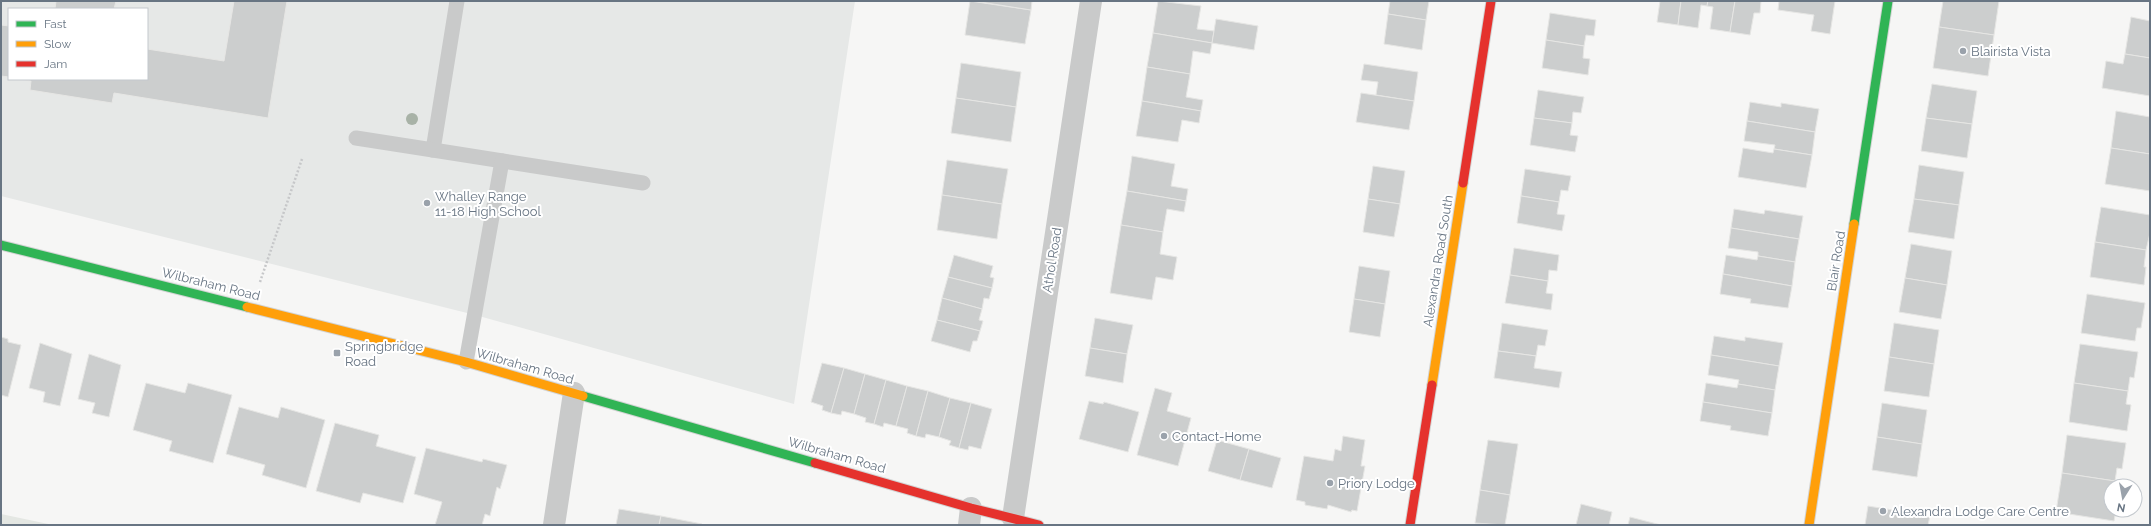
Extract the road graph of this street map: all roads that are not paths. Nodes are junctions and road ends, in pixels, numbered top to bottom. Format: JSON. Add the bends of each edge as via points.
{"nodes":[{"id":1,"x":457,"y":1,"type":"edge"},
{"id":2,"x":1091,"y":1,"type":"edge"},
{"id":3,"x":1490,"y":1,"type":"edge"},
{"id":4,"x":1888,"y":1,"type":"edge"},
{"id":5,"x":356,"y":138,"type":"dead end"},
{"id":6,"x":434,"y":150,"type":"junction"},
{"id":7,"x":502,"y":161,"type":"junction"},
{"id":8,"x":643,"y":183,"type":"dead end"},
{"id":9,"x":1,"y":245,"type":"edge"},
{"id":10,"x":466,"y":362,"type":"junction"},
{"id":11,"x":574,"y":393,"type":"junction"},
{"id":12,"x":970,"y":516,"type":"edge"},
{"id":13,"x":1013,"y":518,"type":"junction"},
{"id":14,"x":554,"y":525,"type":"edge"},
{"id":15,"x":1039,"y":525,"type":"edge"},
{"id":16,"x":1410,"y":525,"type":"edge"},
{"id":17,"x":1809,"y":525,"type":"edge"}],
"edges":[{"from":1,"to":6,"type":"lane"},
{"from":2,"to":13,"type":"street","name":"Athol Road"},
{"from":3,"to":16,"type":"main road","name":"Alexandra Road South"},
{"from":4,"to":17,"type":"main road","name":"Blair Road"},
{"from":5,"to":6,"type":"lane"},
{"from":6,"to":7,"type":"lane"},
{"from":7,"to":8,"type":"lane"},
{"from":7,"to":10,"type":"lane"},
{"from":9,"to":10,"type":"main road","name":"Wilbraham Road"},
{"from":10,"to":11,"type":"main road","name":"Wilbraham Road"},
{"from":11,"to":12,"type":"main road","name":"Wilbraham Road"},
{"from":11,"to":14,"type":"street"},
{"from":12,"to":13,"type":"main road","name":"Wilbraham Road"},
{"from":13,"to":15,"type":"main road","name":"Wilbraham Road"}]}
